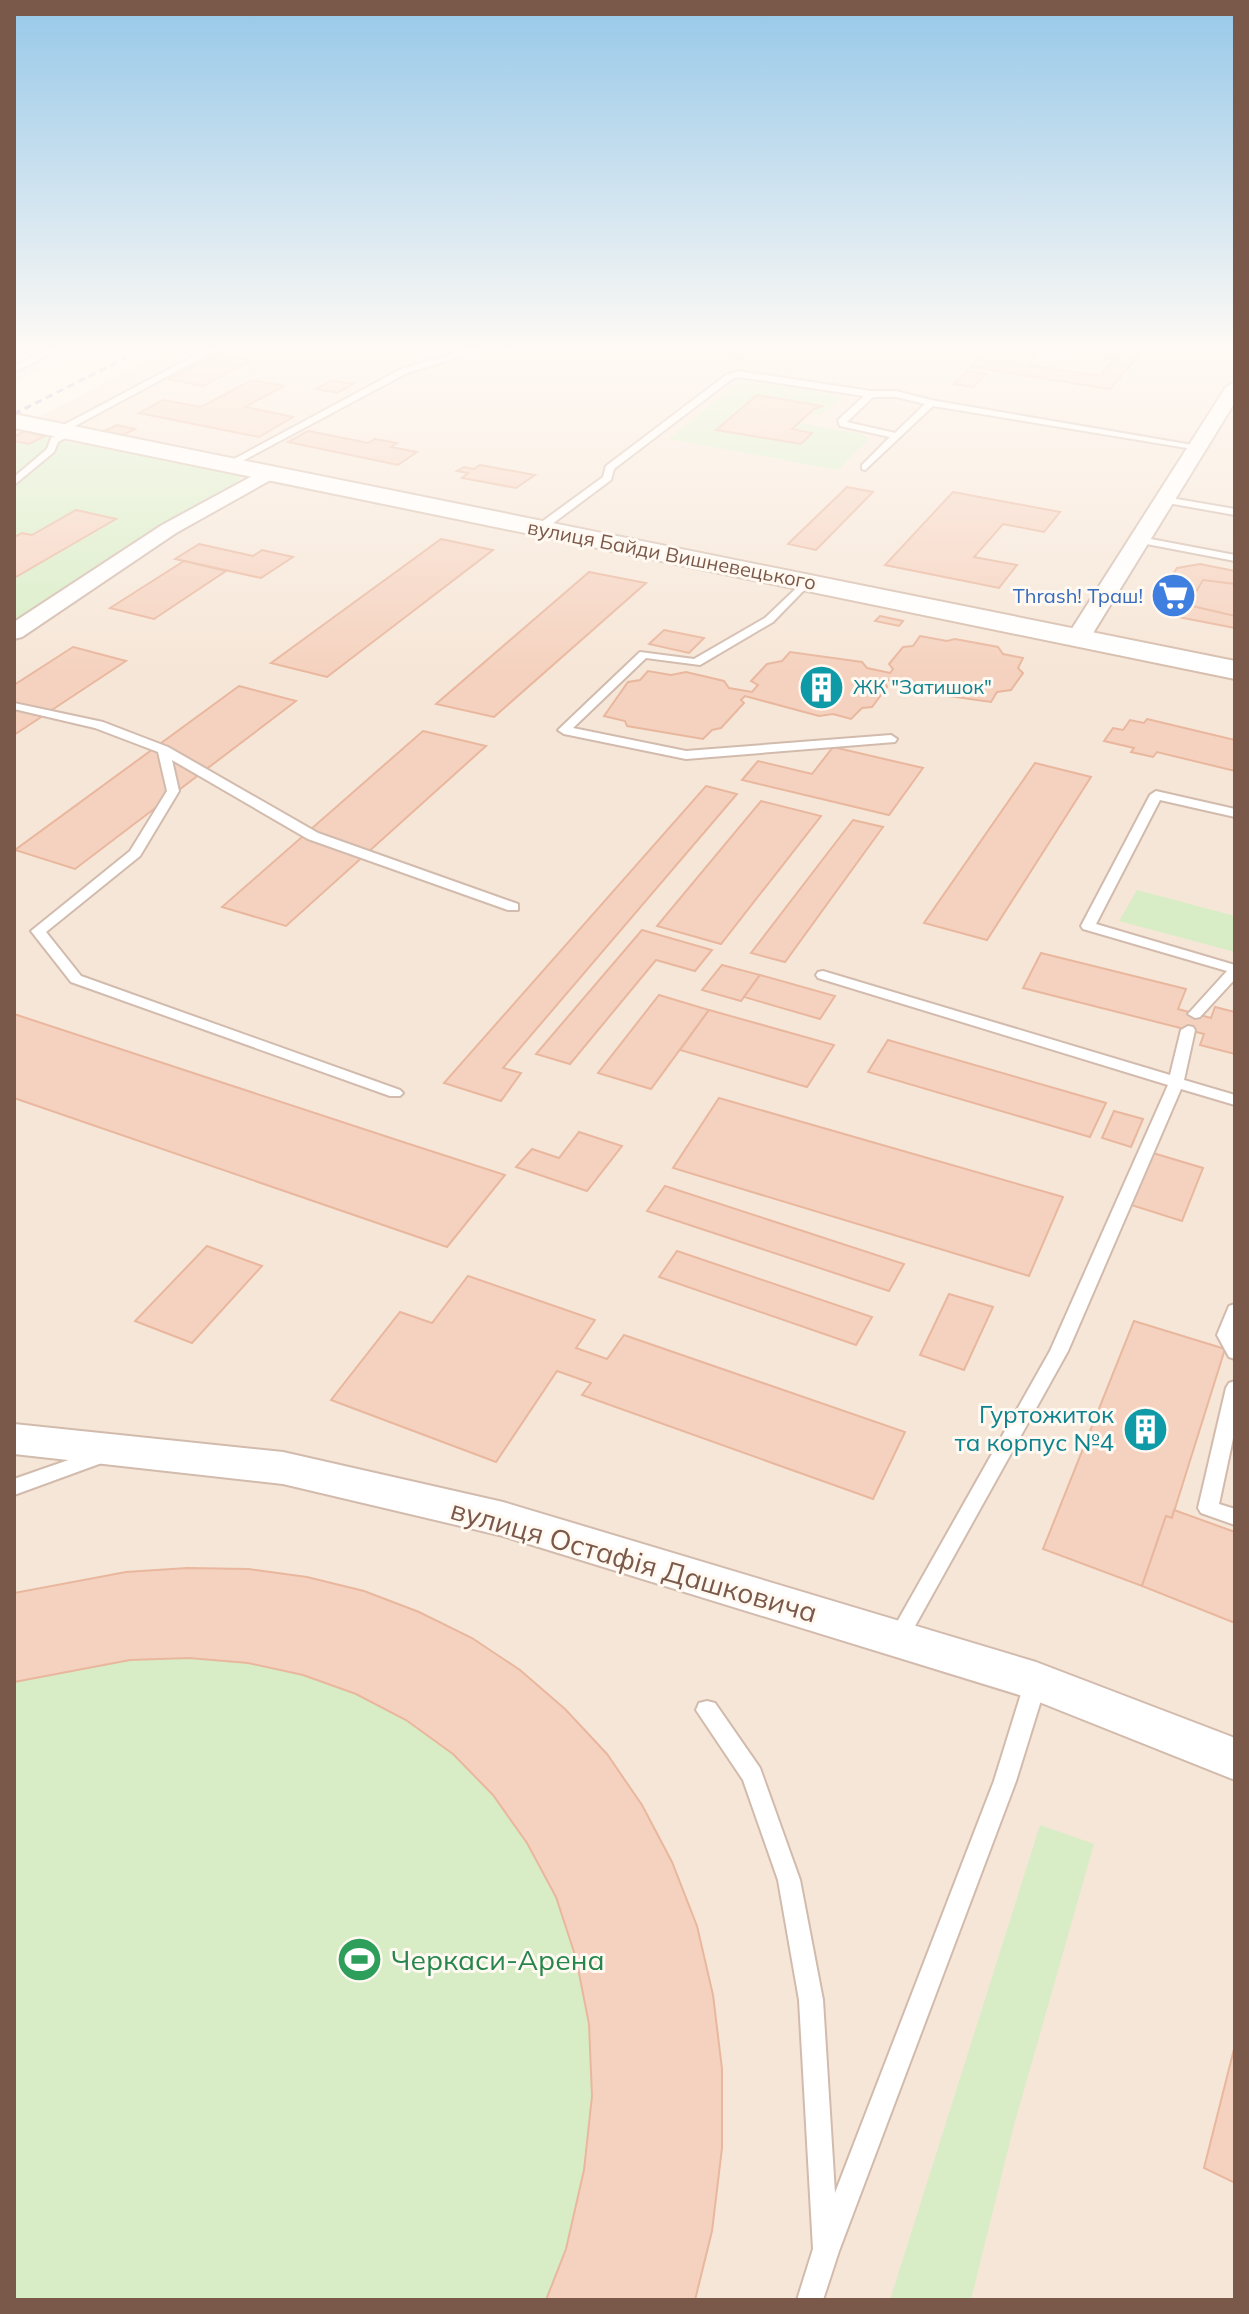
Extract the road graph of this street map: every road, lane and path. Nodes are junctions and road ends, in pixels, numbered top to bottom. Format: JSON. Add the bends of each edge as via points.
{"nodes":[{"id":1,"x":43,"y":457,"type":"edge"},
{"id":2,"x":188,"y":457,"type":"edge"},
{"id":3,"x":243,"y":457,"type":"edge"},
{"id":4,"x":624,"y":457,"type":"edge"},
{"id":5,"x":875,"y":457,"type":"edge"},
{"id":6,"x":1193,"y":457,"type":"edge"},
{"id":7,"x":228,"y":465,"type":"junction"},
{"id":8,"x":865,"y":467,"type":"dead end"},
{"id":9,"x":269,"y":473,"type":"junction"},
{"id":10,"x":14,"y":482,"type":"edge"},
{"id":11,"x":1165,"y":500,"type":"junction"},
{"id":12,"x":1235,"y":512,"type":"edge"},
{"id":13,"x":540,"y":528,"type":"junction"},
{"id":14,"x":1140,"y":540,"type":"junction"},
{"id":15,"x":1235,"y":558,"type":"edge"},
{"id":16,"x":806,"y":582,"type":"junction"},
{"id":17,"x":14,"y":632,"type":"edge"},
{"id":18,"x":1078,"y":638,"type":"junction"},
{"id":19,"x":1235,"y":670,"type":"edge"},
{"id":20,"x":14,"y":706,"type":"edge"},
{"id":21,"x":891,"y":739,"type":"dead end"},
{"id":22,"x":164,"y":750,"type":"junction"},
{"id":23,"x":1235,"y":813,"type":"edge"},
{"id":24,"x":513,"y":907,"type":"dead end"},
{"id":25,"x":1235,"y":970,"type":"edge"},
{"id":26,"x":823,"y":975,"type":"dead end"},
{"id":27,"x":1176,"y":1083,"type":"junction"},
{"id":28,"x":395,"y":1093,"type":"dead end"},
{"id":29,"x":1235,"y":1100,"type":"edge"},
{"id":30,"x":1235,"y":1310,"type":"edge"},
{"id":31,"x":1235,"y":1352,"type":"edge"},
{"id":32,"x":1235,"y":1388,"type":"edge"},
{"id":33,"x":14,"y":1439,"type":"edge"},
{"id":34,"x":118,"y":1450,"type":"junction"},
{"id":35,"x":14,"y":1487,"type":"edge"},
{"id":36,"x":1235,"y":1517,"type":"edge"},
{"id":37,"x":898,"y":1638,"type":"junction"},
{"id":38,"x":1036,"y":1681,"type":"junction"},
{"id":39,"x":707,"y":1710,"type":"dead end"},
{"id":40,"x":1235,"y":1759,"type":"edge"},
{"id":41,"x":826,"y":2251,"type":"junction"},
{"id":42,"x":810,"y":2300,"type":"edge"}],
"edges":[{"from":1,"to":10,"type":"lane"},
{"from":2,"to":7,"type":"street","name":"вулиця Байди Вишневецького"},
{"from":3,"to":7,"type":"lane"},
{"from":4,"to":13,"type":"lane","via":[[609,468],[608,478]]},
{"from":5,"to":8,"type":"lane"},
{"from":6,"to":11,"type":"street"},
{"from":7,"to":9,"type":"street","name":"вулиця Байди Вишневецького"},
{"from":9,"to":13,"type":"street","name":"вулиця Байди Вишневецького"},
{"from":9,"to":17,"type":"street","via":[[169,529]]},
{"from":11,"to":12,"type":"lane"},
{"from":11,"to":14,"type":"street"},
{"from":13,"to":16,"type":"street","name":"вулиця Байди Вишневецького"},
{"from":14,"to":15,"type":"lane"},
{"from":14,"to":18,"type":"street"},
{"from":16,"to":18,"type":"street","name":"вулиця Байди Вишневецького"},
{"from":16,"to":21,"type":"lane","via":[[769,620],[696,663],[644,654],[564,730],[686,755]]},
{"from":18,"to":19,"type":"street","name":"вулиця Байди Вишневецького"},
{"from":20,"to":22,"type":"lane","via":[[99,725]]},
{"from":22,"to":24,"type":"lane","via":[[313,836]]},
{"from":22,"to":28,"type":"lane","via":[[173,791],[135,853],[38,931],[76,979]]},
{"from":23,"to":25,"type":"lane","via":[[1156,795],[1088,926]]},
{"from":25,"to":27,"type":"lane","via":[[1192,1022]]},
{"from":26,"to":27,"type":"lane"},
{"from":27,"to":29,"type":"lane"},
{"from":27,"to":37,"type":"lane","via":[[1059,1351]]},
{"from":30,"to":31,"type":"lane","via":[[1226,1335]]},
{"from":32,"to":36,"type":"lane","via":[[1208,1508]]},
{"from":33,"to":34,"type":"street","name":"вулиця Остафія Дашковича"},
{"from":34,"to":35,"type":"lane"},
{"from":34,"to":37,"type":"street","name":"вулиця Остафія Дашковича","via":[[283,1468],[503,1519]]},
{"from":37,"to":38,"type":"street","name":"вулиця Остафія Дашковича"},
{"from":38,"to":40,"type":"street","name":"вулиця Остафія Дашковича"},
{"from":38,"to":41,"type":"lane","via":[[1005,1781]]},
{"from":39,"to":41,"type":"lane","via":[[752,1775],[789,1880],[811,2000]]},
{"from":41,"to":42,"type":"lane"}]}
